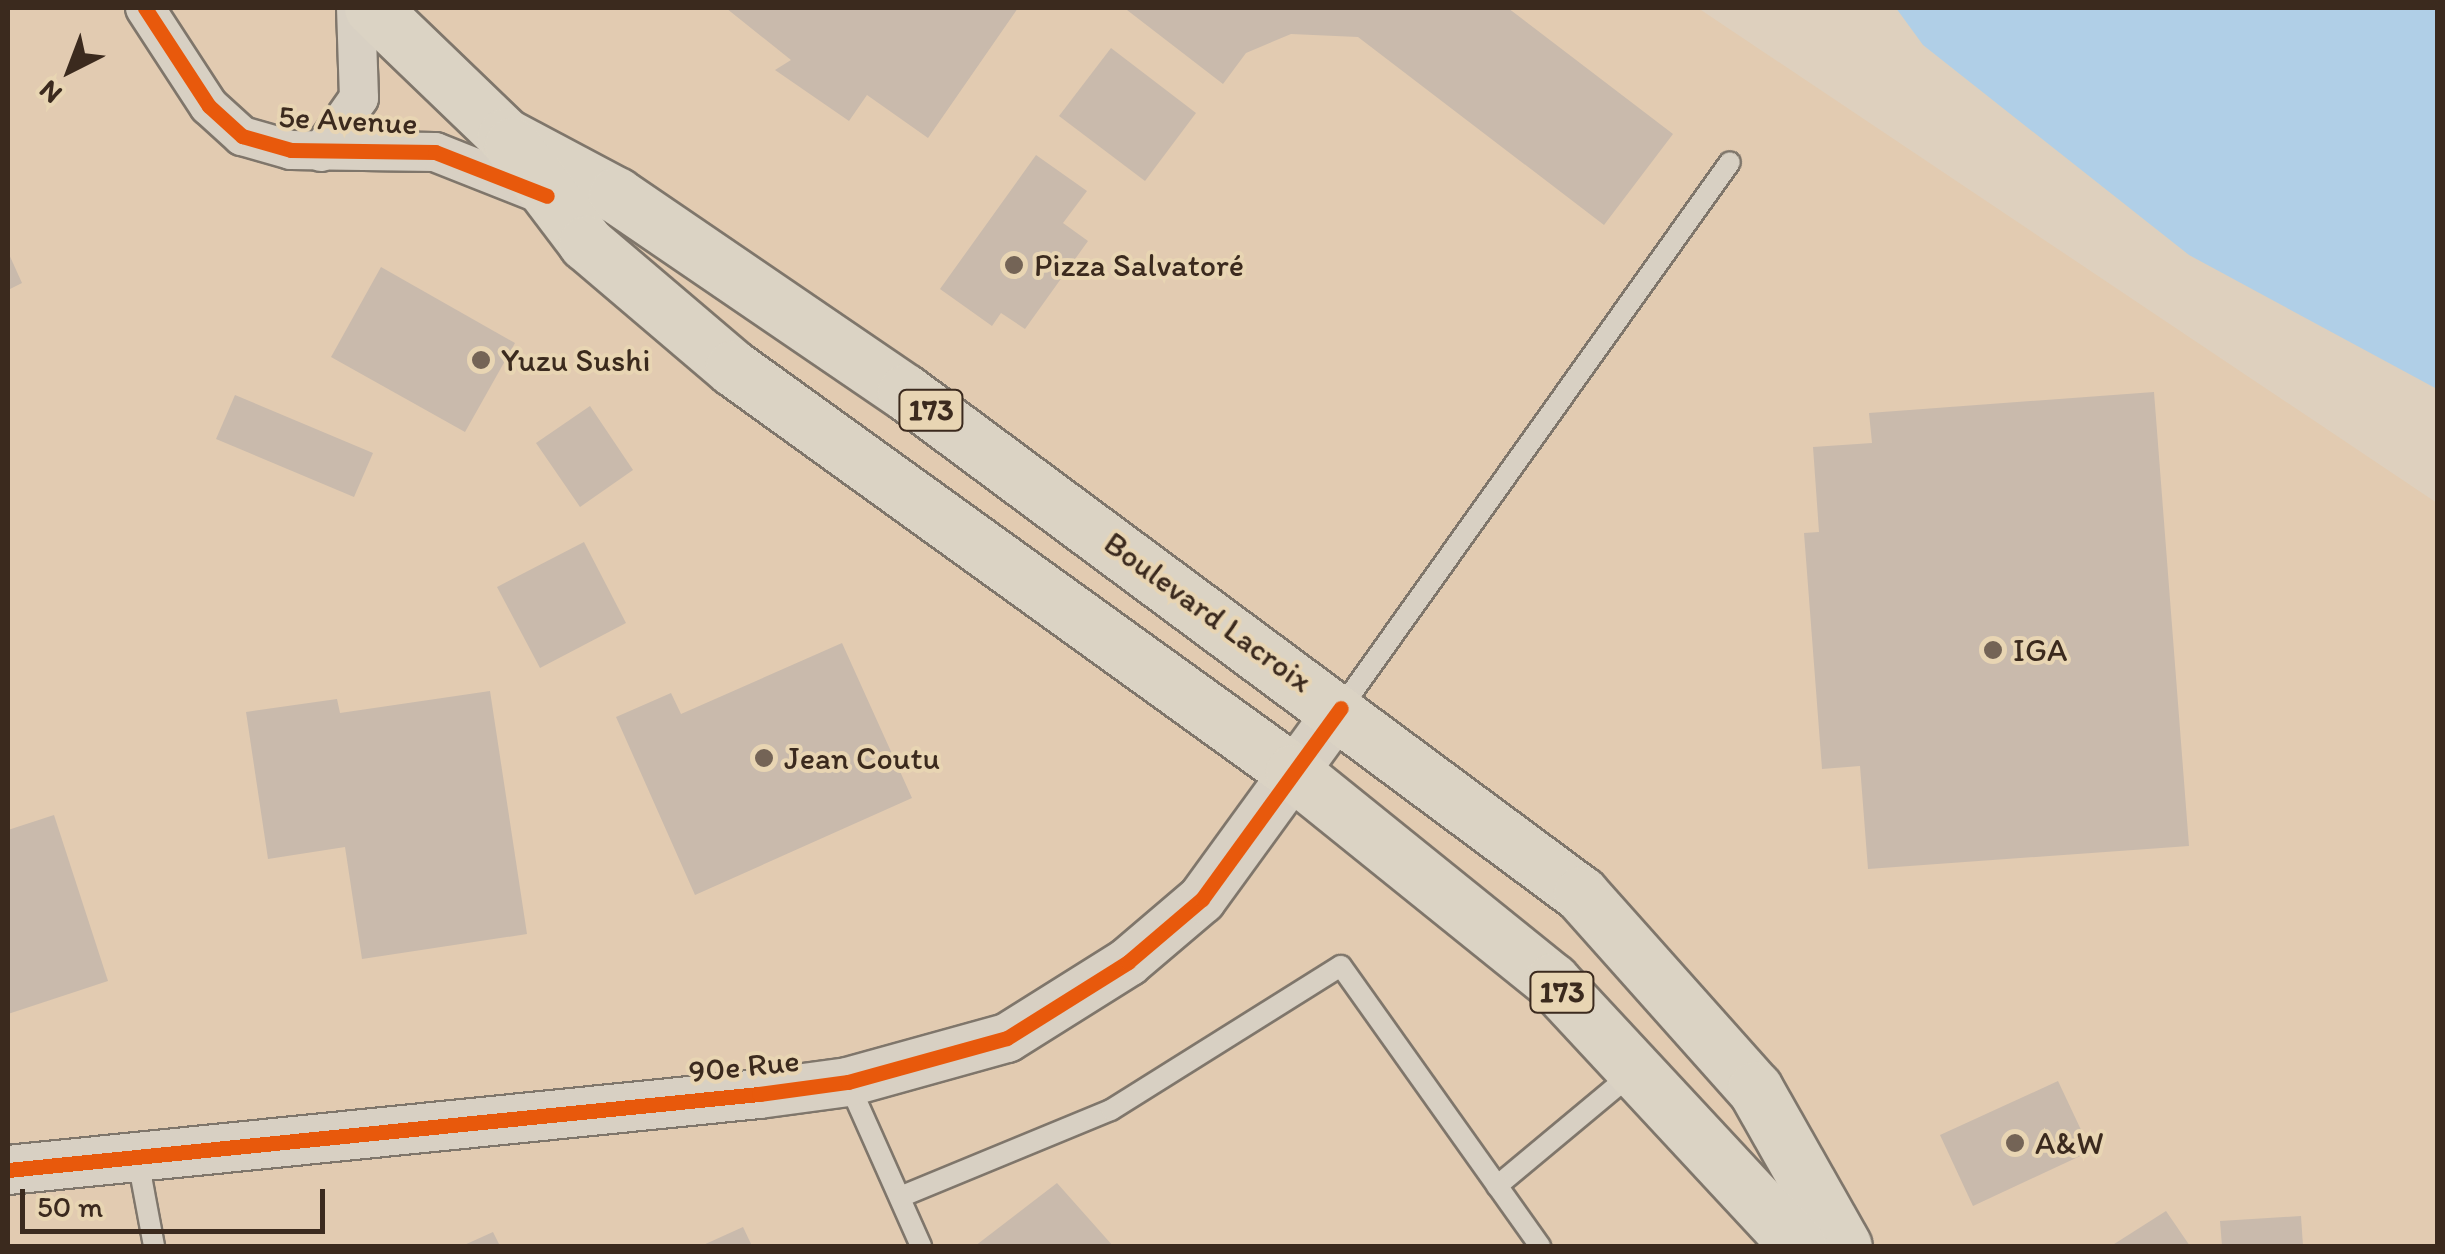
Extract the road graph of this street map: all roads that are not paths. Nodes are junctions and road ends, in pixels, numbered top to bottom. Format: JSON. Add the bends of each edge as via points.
{"nodes":[{"id":1,"x":145,"y":8,"type":"edge"},
{"id":2,"x":356,"y":8,"type":"edge"},
{"id":3,"x":372,"y":8,"type":"edge"},
{"id":4,"x":505,"y":136,"type":"junction"},
{"id":5,"x":321,"y":152,"type":"junction"},
{"id":6,"x":1730,"y":162,"type":"dead end"},
{"id":7,"x":547,"y":196,"type":"junction"},
{"id":8,"x":1342,"y":708,"type":"junction"},
{"id":9,"x":1293,"y":772,"type":"junction"},
{"id":10,"x":1638,"y":1068,"type":"junction"},
{"id":11,"x":848,"y":1082,"type":"junction"},
{"id":12,"x":137,"y":1153,"type":"junction"},
{"id":13,"x":8,"y":1170,"type":"edge"},
{"id":14,"x":1497,"y":1186,"type":"junction"},
{"id":15,"x":900,"y":1197,"type":"junction"},
{"id":16,"x":1830,"y":1245,"type":"edge"},
{"id":17,"x":154,"y":1246,"type":"edge"},
{"id":18,"x":921,"y":1246,"type":"edge"},
{"id":19,"x":1540,"y":1246,"type":"edge"}],
"edges":[{"from":1,"to":5,"type":"street","name":"5e Avenue","via":[[209,106],[242,136]]},
{"from":2,"to":5,"type":"street","name":"5e Avenue","via":[[359,98]]},
{"from":3,"to":4,"type":"main road","name":"Boulevard Lacroix","number":"173"},
{"from":4,"to":7,"type":"main road","name":"Boulevard Lacroix","number":"173"},
{"from":4,"to":8,"type":"main road","name":"Boulevard Lacroix","number":"173","via":[[616,195],[797,317]]},
{"from":5,"to":7,"type":"street","name":"5e Avenue","via":[[435,152]]},
{"from":6,"to":8,"type":"lane"},
{"from":7,"to":9,"type":"main road","name":"Boulevard Lacroix","number":"173","via":[[586,244],[733,368]]},
{"from":8,"to":9,"type":"street","name":"90e Rue"},
{"from":8,"to":16,"type":"main road","name":"Boulevard Lacroix","number":"173","via":[[1582,894],[1756,1088]]},
{"from":9,"to":10,"type":"main road","name":"Boulevard Lacroix","number":"173","via":[[1552,981]]},
{"from":9,"to":11,"type":"street","name":"90e Rue","via":[[1202,899],[1128,962],[1007,1038]]},
{"from":10,"to":14,"type":"lane"},
{"from":10,"to":16,"type":"main road","name":"Boulevard Lacroix","number":"173"},
{"from":11,"to":12,"type":"street","name":"90e Rue"},
{"from":11,"to":15,"type":"lane"},
{"from":12,"to":13,"type":"street","name":"90e Rue"},
{"from":12,"to":17,"type":"lane"},
{"from":14,"to":15,"type":"lane","via":[[1340,966],[1112,1110]]},
{"from":14,"to":19,"type":"lane"},
{"from":15,"to":18,"type":"lane"}]}
